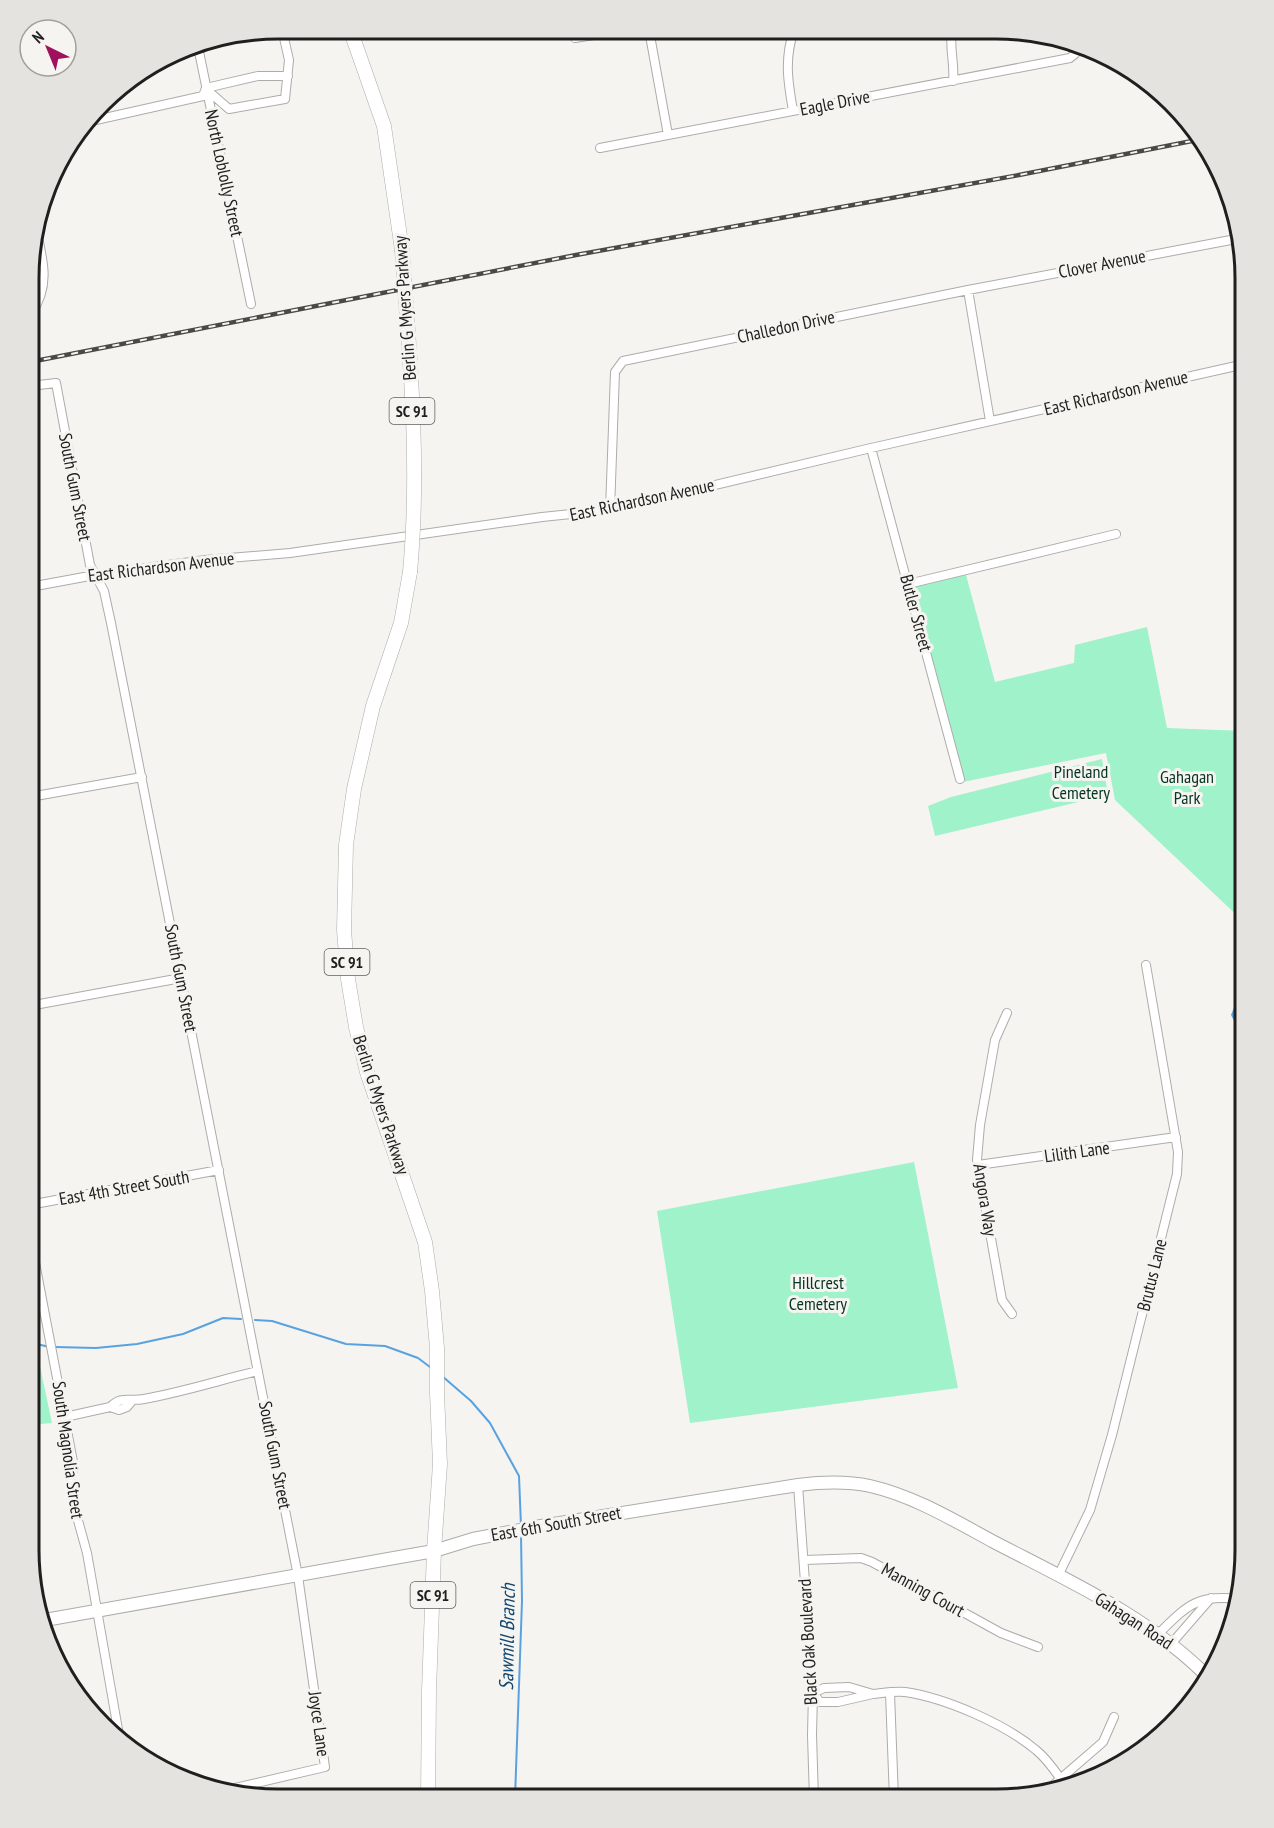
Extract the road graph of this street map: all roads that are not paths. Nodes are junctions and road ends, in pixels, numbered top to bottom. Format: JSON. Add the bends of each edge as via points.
{"nodes":[{"id":1,"x":284,"y":39,"type":"edge"},
{"id":2,"x":354,"y":39,"type":"edge"},
{"id":3,"x":651,"y":39,"type":"edge"},
{"id":4,"x":791,"y":39,"type":"edge"},
{"id":5,"x":950,"y":39,"type":"edge"},
{"id":6,"x":199,"y":53,"type":"edge"},
{"id":7,"x":1075,"y":53,"type":"edge"},
{"id":8,"x":288,"y":76,"type":"junction"},
{"id":9,"x":953,"y":81,"type":"junction"},
{"id":10,"x":206,"y":88,"type":"junction"},
{"id":11,"x":793,"y":111,"type":"junction"},
{"id":12,"x":99,"y":119,"type":"edge"},
{"id":13,"x":668,"y":135,"type":"junction"},
{"id":14,"x":600,"y":148,"type":"dead end"},
{"id":15,"x":1232,"y":240,"type":"edge"},
{"id":16,"x":41,"y":253,"type":"edge"},
{"id":17,"x":968,"y":290,"type":"junction"},
{"id":18,"x":39,"y":299,"type":"edge"},
{"id":19,"x":251,"y":304,"type":"dead end"},
{"id":20,"x":1235,"y":366,"type":"edge"},
{"id":21,"x":39,"y":385,"type":"edge"},
{"id":22,"x":990,"y":421,"type":"junction"},
{"id":23,"x":871,"y":448,"type":"junction"},
{"id":24,"x":610,"y":510,"type":"junction"},
{"id":25,"x":1116,"y":534,"type":"dead end"},
{"id":26,"x":95,"y":575,"type":"junction"},
{"id":27,"x":908,"y":584,"type":"junction"},
{"id":28,"x":39,"y":585,"type":"edge"},
{"id":29,"x":142,"y":777,"type":"junction"},
{"id":30,"x":960,"y":779,"type":"dead end"},
{"id":31,"x":39,"y":795,"type":"edge"},
{"id":32,"x":1146,"y":965,"type":"dead end"},
{"id":33,"x":181,"y":978,"type":"junction"},
{"id":34,"x":39,"y":1004,"type":"edge"},
{"id":35,"x":1007,"y":1013,"type":"dead end"},
{"id":36,"x":1176,"y":1137,"type":"junction"},
{"id":37,"x":978,"y":1165,"type":"junction"},
{"id":38,"x":219,"y":1170,"type":"junction"},
{"id":39,"x":39,"y":1203,"type":"edge"},
{"id":40,"x":39,"y":1285,"type":"edge"},
{"id":41,"x":1012,"y":1314,"type":"dead end"},
{"id":42,"x":258,"y":1371,"type":"junction"},
{"id":43,"x":65,"y":1417,"type":"junction"},
{"id":44,"x":798,"y":1485,"type":"junction"},
{"id":45,"x":434,"y":1551,"type":"junction"},
{"id":46,"x":804,"y":1560,"type":"junction"},
{"id":47,"x":1056,"y":1574,"type":"junction"},
{"id":48,"x":298,"y":1576,"type":"junction"},
{"id":49,"x":1211,"y":1598,"type":"junction"},
{"id":50,"x":1230,"y":1599,"type":"edge"},
{"id":51,"x":98,"y":1609,"type":"junction"},
{"id":52,"x":49,"y":1619,"type":"edge"},
{"id":53,"x":1158,"y":1634,"type":"junction"},
{"id":54,"x":1171,"y":1644,"type":"junction"},
{"id":55,"x":1038,"y":1647,"type":"dead end"},
{"id":56,"x":1202,"y":1671,"type":"edge"},
{"id":57,"x":813,"y":1693,"type":"junction"},
{"id":58,"x":890,"y":1693,"type":"junction"},
{"id":59,"x":873,"y":1694,"type":"junction"},
{"id":60,"x":1114,"y":1717,"type":"dead end"},
{"id":61,"x":118,"y":1728,"type":"edge"},
{"id":62,"x":1060,"y":1778,"type":"junction"},
{"id":63,"x":1057,"y":1781,"type":"edge"},
{"id":64,"x":243,"y":1786,"type":"edge"},
{"id":65,"x":428,"y":1789,"type":"edge"},
{"id":66,"x":814,"y":1789,"type":"edge"},
{"id":67,"x":894,"y":1789,"type":"edge"}],
"edges":[{"from":1,"to":8,"type":"street"},
{"from":2,"to":45,"type":"main road","name":"Berlin G Myers Parkway","number":"SC 91","bridge":true,"via":[[384,126],[402,250],[415,471],[410,572],[401,623],[374,706],[354,789],[346,845],[344,930],[348,979],[367,1072],[425,1242],[437,1348],[440,1464]]},
{"from":3,"to":13,"type":"street"},
{"from":4,"to":11,"type":"street","via":[[786,65]]},
{"from":5,"to":9,"type":"street"},
{"from":6,"to":10,"type":"street","name":"North Loblolly Street"},
{"from":7,"to":9,"type":"street","name":"Eagle Drive","via":[[1070,58]]},
{"from":8,"to":10,"type":"street","via":[[258,76]]},
{"from":8,"to":10,"type":"street","via":[[285,99],[230,110]]},
{"from":9,"to":11,"type":"street","name":"Eagle Drive"},
{"from":10,"to":12,"type":"street","via":[[203,96]]},
{"from":10,"to":19,"type":"street","name":"North Loblolly Street"},
{"from":11,"to":13,"type":"street","name":"Eagle Drive"},
{"from":13,"to":14,"type":"street","name":"Eagle Drive"},
{"from":15,"to":17,"type":"street","name":"Clover Avenue"},
{"from":16,"to":18,"type":"street","via":[[43,292]]},
{"from":17,"to":22,"type":"street"},
{"from":17,"to":24,"type":"street","name":"Challedon Drive","via":[[623,361],[615,372]]},
{"from":20,"to":22,"type":"street","name":"East Richardson Avenue"},
{"from":21,"to":26,"type":"street","name":"South Gum Street","via":[[56,384]]},
{"from":22,"to":23,"type":"street","name":"East Richardson Avenue"},
{"from":23,"to":24,"type":"street","name":"East Richardson Avenue"},
{"from":23,"to":27,"type":"street","name":"Butler Street"},
{"from":24,"to":26,"type":"street","name":"East Richardson Avenue"},
{"from":25,"to":27,"type":"street"},
{"from":26,"to":28,"type":"street","name":"East Richardson Avenue"},
{"from":26,"to":29,"type":"street","name":"South Gum Street","via":[[104,591]]},
{"from":27,"to":30,"type":"street","name":"Butler Street"},
{"from":29,"to":31,"type":"street"},
{"from":29,"to":33,"type":"street","name":"South Gum Street"},
{"from":32,"to":36,"type":"street","name":"Brutus Lane"},
{"from":33,"to":34,"type":"street"},
{"from":33,"to":38,"type":"street","name":"South Gum Street"},
{"from":35,"to":37,"type":"street","name":"Angora Way","via":[[995,1040],[980,1125]]},
{"from":36,"to":37,"type":"street","name":"Lilith Lane"},
{"from":36,"to":47,"type":"street","name":"Brutus Lane","via":[[1177,1174],[1112,1435],[1090,1510]]},
{"from":37,"to":41,"type":"street","name":"Angora Way","via":[[1002,1300]]},
{"from":38,"to":39,"type":"street","name":"East 4th Street South"},
{"from":38,"to":42,"type":"street","name":"South Gum Street"},
{"from":40,"to":43,"type":"street","name":"South Magnolia Street"},
{"from":42,"to":43,"type":"street","via":[[168,1394],[124,1399],[110,1407]]},
{"from":42,"to":48,"type":"street","name":"South Gum Street"},
{"from":43,"to":51,"type":"street","name":"South Magnolia Street","via":[[74,1467],[70,1479],[74,1506]]},
{"from":44,"to":45,"type":"street","name":"East 6th South Street","via":[[541,1526]]},
{"from":44,"to":46,"type":"street","name":"Black Oak Boulevard"},
{"from":44,"to":47,"type":"street","name":"East 6th South Street","via":[[852,1484],[906,1497]]},
{"from":45,"to":48,"type":"street","name":"East 6th South Street"},
{"from":45,"to":65,"type":"main road","name":"Berlin G Myers Parkway","number":"SC 91"},
{"from":46,"to":55,"type":"street","name":"Manning Court","via":[[861,1558],[872,1562],[1001,1633]]},
{"from":46,"to":57,"type":"street","name":"Black Oak Boulevard"},
{"from":47,"to":53,"type":"street","name":"Gahagan Road"},
{"from":48,"to":51,"type":"street","name":"East 6th South Street"},
{"from":48,"to":64,"type":"street","name":"Joyce Lane","via":[[325,1767]]},
{"from":49,"to":50,"type":"street"},
{"from":49,"to":53,"type":"street","via":[[1202,1598],[1184,1610]]},
{"from":49,"to":54,"type":"street"},
{"from":51,"to":52,"type":"street","name":"East 6th South Street"},
{"from":51,"to":61,"type":"street","name":"South Magnolia Street"},
{"from":53,"to":54,"type":"street","name":"Gahagan Road"},
{"from":54,"to":56,"type":"street","name":"Gahagan Road"},
{"from":57,"to":59,"type":"street","via":[[824,1688],[849,1687]]},
{"from":57,"to":59,"type":"street","via":[[820,1702]]},
{"from":57,"to":66,"type":"street","name":"Black Oak Boulevard"},
{"from":58,"to":59,"type":"street"},
{"from":58,"to":62,"type":"street","via":[[941,1700],[1001,1727],[1035,1749]]},
{"from":58,"to":67,"type":"street"},
{"from":60,"to":62,"type":"street","via":[[1103,1742]]},
{"from":62,"to":63,"type":"street"}]}
